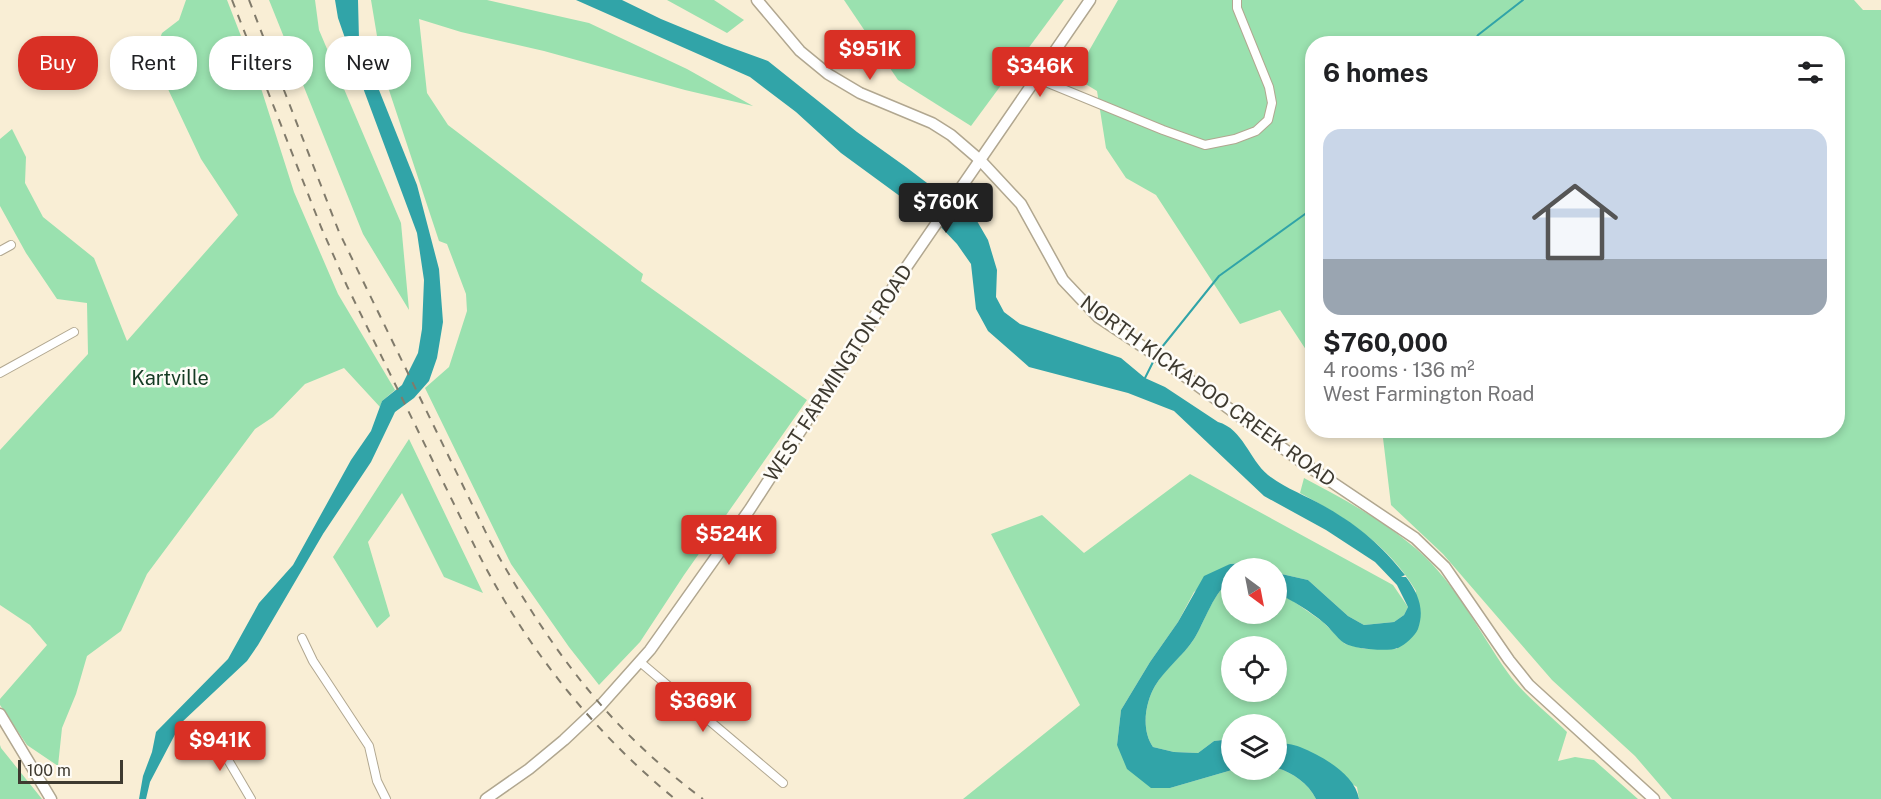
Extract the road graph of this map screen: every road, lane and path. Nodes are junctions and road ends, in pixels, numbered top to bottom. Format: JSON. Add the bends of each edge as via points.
{"nodes":[{"id":1,"x":758,"y":0,"type":"edge"},
{"id":2,"x":1090,"y":0,"type":"edge"},
{"id":3,"x":1237,"y":0,"type":"edge"},
{"id":4,"x":1036,"y":78,"type":"junction"},
{"id":5,"x":980,"y":160,"type":"junction"},
{"id":6,"x":11,"y":245,"type":"dead end"},
{"id":7,"x":0,"y":251,"type":"edge"},
{"id":8,"x":74,"y":332,"type":"dead end"},
{"id":9,"x":0,"y":372,"type":"edge"},
{"id":10,"x":302,"y":638,"type":"dead end"},
{"id":11,"x":640,"y":663,"type":"junction"},
{"id":12,"x":0,"y":714,"type":"edge"},
{"id":13,"x":211,"y":731,"type":"dead end"},
{"id":14,"x":783,"y":783,"type":"dead end"},
{"id":15,"x":51,"y":799,"type":"edge"},
{"id":16,"x":251,"y":799,"type":"edge"},
{"id":17,"x":386,"y":799,"type":"edge"},
{"id":18,"x":486,"y":799,"type":"edge"},
{"id":19,"x":1654,"y":799,"type":"edge"}],
"edges":[{"from":1,"to":5,"type":"main road","name":"NORTH KICKAPOO CREEK ROAD","via":[[800,51],[828,74],[860,93],[932,123]]},
{"from":2,"to":4,"type":"main road","name":"WEST FARMINGTON ROAD"},
{"from":3,"to":4,"type":"street","via":[[1272,103],[1268,120],[1235,139],[1205,145]]},
{"from":4,"to":5,"type":"main road","name":"WEST FARMINGTON ROAD"},
{"from":5,"to":11,"type":"main road","name":"WEST FARMINGTON ROAD","via":[[750,509]]},
{"from":5,"to":19,"type":"main road","name":"NORTH KICKAPOO CREEK ROAD","via":[[1021,204],[1073,293],[1098,316],[1299,460],[1415,538],[1444,567],[1529,685]]},
{"from":6,"to":7,"type":"street"},
{"from":8,"to":9,"type":"street"},
{"from":10,"to":17,"type":"street","via":[[369,746],[377,781]]},
{"from":11,"to":14,"type":"street"},
{"from":11,"to":18,"type":"main road","name":"WEST FARMINGTON ROAD","via":[[564,740]]},
{"from":12,"to":15,"type":"main road"},
{"from":13,"to":16,"type":"street"}]}
